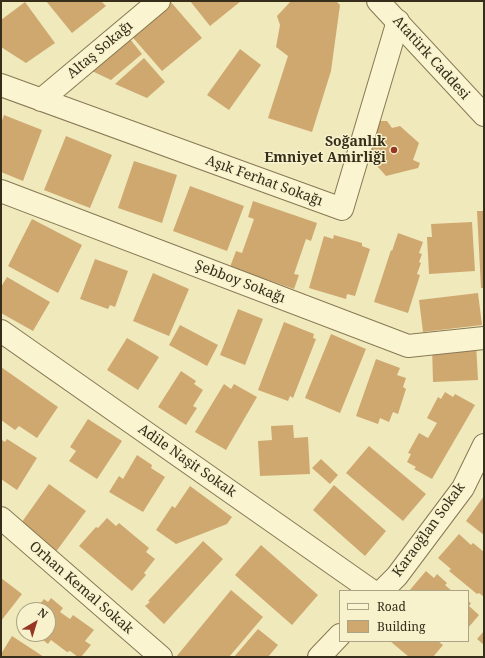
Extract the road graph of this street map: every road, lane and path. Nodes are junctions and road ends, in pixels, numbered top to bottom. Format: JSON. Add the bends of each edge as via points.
{"nodes":[{"id":1,"x":159,"y":1,"type":"edge"},
{"id":2,"x":378,"y":1,"type":"edge"},
{"id":3,"x":398,"y":21,"type":"junction"},
{"id":4,"x":1,"y":85,"type":"edge"},
{"id":5,"x":41,"y":100,"type":"junction"},
{"id":6,"x":484,"y":116,"type":"edge"},
{"id":7,"x":1,"y":191,"type":"edge"},
{"id":8,"x":1,"y":330,"type":"edge"},
{"id":9,"x":484,"y":338,"type":"edge"},
{"id":10,"x":484,"y":445,"type":"edge"},
{"id":11,"x":1,"y":518,"type":"edge"},
{"id":12,"x":371,"y":590,"type":"edge"},
{"id":13,"x":383,"y":590,"type":"edge"},
{"id":14,"x":339,"y":636,"type":"edge"},
{"id":15,"x":160,"y":657,"type":"edge"},
{"id":16,"x":319,"y":657,"type":"edge"}],
"edges":[{"from":1,"to":5,"type":"street","name":"Altaş Sokağı"},
{"from":2,"to":3,"type":"street","name":"Atatürk Caddesi"},
{"from":3,"to":5,"type":"street","name":"Aşık Ferhat Sokağı","via":[[342,209]]},
{"from":3,"to":6,"type":"street","name":"Atatürk Caddesi"},
{"from":4,"to":5,"type":"street","name":"Aşık Ferhat Sokağı"},
{"from":7,"to":9,"type":"street","name":"Şebboy Sokağı","via":[[408,346]]},
{"from":8,"to":12,"type":"street","name":"Adile Naşit Sokak"},
{"from":10,"to":13,"type":"street","name":"Karaoğlan Sokak","via":[[462,488],[397,576]]},
{"from":11,"to":15,"type":"street","name":"Orhan Kemal Sokak"},
{"from":14,"to":16,"type":"street"}]}
